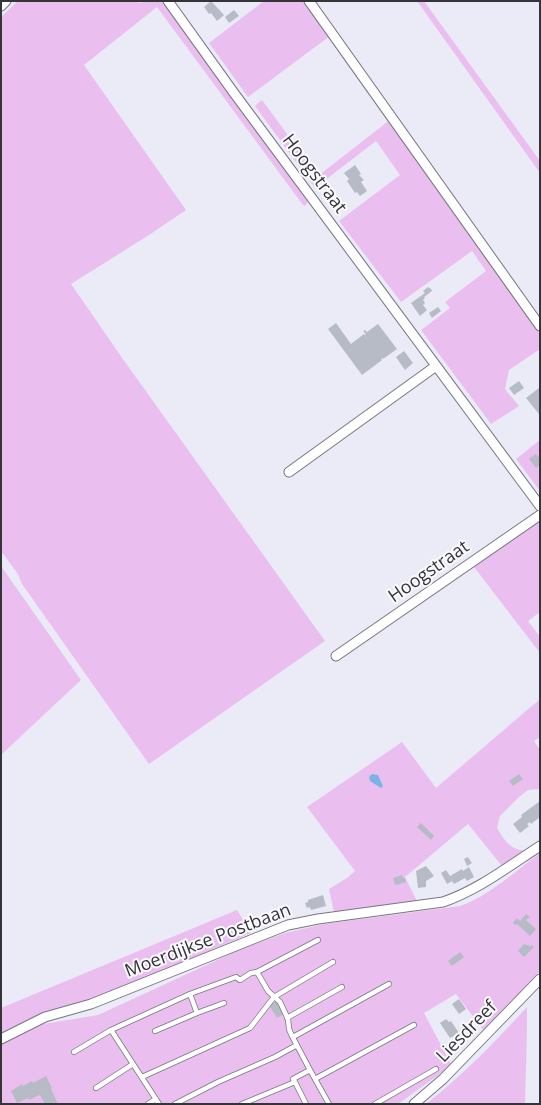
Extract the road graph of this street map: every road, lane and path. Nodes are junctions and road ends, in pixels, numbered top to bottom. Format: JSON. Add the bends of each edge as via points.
{"nodes":[{"id":1,"x":6,"y":1,"type":"edge"},
{"id":2,"x":168,"y":1,"type":"edge"},
{"id":3,"x":309,"y":1,"type":"edge"},
{"id":4,"x":1,"y":6,"type":"edge"},
{"id":5,"x":540,"y":326,"type":"edge"},
{"id":6,"x":436,"y":366,"type":"junction"},
{"id":7,"x":289,"y":472,"type":"dead end"},
{"id":8,"x":540,"y":506,"type":"edge"},
{"id":9,"x":540,"y":515,"type":"edge"},
{"id":10,"x":336,"y":656,"type":"dead end"},
{"id":11,"x":540,"y":846,"type":"edge"},
{"id":12,"x":318,"y":940,"type":"dead end"},
{"id":13,"x":333,"y":962,"type":"dead end"},
{"id":14,"x":257,"y":972,"type":"junction"},
{"id":15,"x":540,"y":980,"type":"edge"},
{"id":16,"x":389,"y":984,"type":"dead end"},
{"id":17,"x":342,"y":987,"type":"dead end"},
{"id":18,"x":190,"y":994,"type":"junction"},
{"id":19,"x":274,"y":997,"type":"junction"},
{"id":20,"x":224,"y":1003,"type":"dead end"},
{"id":21,"x":196,"y":1013,"type":"junction"},
{"id":22,"x":287,"y":1018,"type":"junction"},
{"id":23,"x":414,"y":1025,"type":"dead end"},
{"id":24,"x":112,"y":1030,"type":"junction"},
{"id":25,"x":155,"y":1031,"type":"dead end"},
{"id":26,"x":293,"y":1037,"type":"junction"},
{"id":27,"x":1,"y":1039,"type":"edge"},
{"id":28,"x":297,"y":1045,"type":"junction"},
{"id":29,"x":74,"y":1052,"type":"dead end"},
{"id":30,"x":134,"y":1064,"type":"junction"},
{"id":31,"x":436,"y":1069,"type":"dead end"},
{"id":32,"x":310,"y":1070,"type":"junction"},
{"id":33,"x":142,"y":1077,"type":"junction"},
{"id":34,"x":315,"y":1079,"type":"junction"},
{"id":35,"x":295,"y":1082,"type":"junction"},
{"id":36,"x":96,"y":1088,"type":"dead end"},
{"id":37,"x":156,"y":1099,"type":"junction"},
{"id":38,"x":148,"y":1104,"type":"edge"},
{"id":39,"x":159,"y":1104,"type":"edge"},
{"id":40,"x":175,"y":1104,"type":"edge"},
{"id":41,"x":242,"y":1104,"type":"edge"},
{"id":42,"x":306,"y":1104,"type":"edge"},
{"id":43,"x":329,"y":1104,"type":"edge"},
{"id":44,"x":375,"y":1104,"type":"edge"},
{"id":45,"x":414,"y":1104,"type":"edge"}],
"edges":[{"from":1,"to":4,"type":"street"},
{"from":2,"to":6,"type":"street","name":"Hoogstraat"},
{"from":3,"to":5,"type":"street"},
{"from":6,"to":7,"type":"street"},
{"from":6,"to":8,"type":"street","name":"Hoogstraat"},
{"from":9,"to":10,"type":"street","name":"Hoogstraat"},
{"from":11,"to":27,"type":"street","name":"Moerdijkse Postbaan","via":[[461,896],[443,902],[288,925],[91,1004],[45,1017]]},
{"from":12,"to":14,"type":"lane"},
{"from":13,"to":19,"type":"lane"},
{"from":14,"to":18,"type":"lane","via":[[240,980],[236,977],[223,980]]},
{"from":14,"to":19,"type":"lane"},
{"from":15,"to":45,"type":"street","name":"Liesdreef","via":[[443,1079]]},
{"from":16,"to":26,"type":"lane"},
{"from":17,"to":22,"type":"lane"},
{"from":18,"to":21,"type":"lane"},
{"from":18,"to":24,"type":"lane"},
{"from":19,"to":22,"type":"lane"},
{"from":19,"to":33,"type":"lane","via":[[250,1028]]},
{"from":20,"to":21,"type":"lane"},
{"from":21,"to":25,"type":"lane"},
{"from":22,"to":26,"type":"lane"},
{"from":23,"to":34,"type":"lane"},
{"from":24,"to":29,"type":"lane"},
{"from":24,"to":30,"type":"lane"},
{"from":26,"to":28,"type":"lane"},
{"from":28,"to":32,"type":"lane"},
{"from":28,"to":40,"type":"lane"},
{"from":30,"to":33,"type":"lane"},
{"from":30,"to":36,"type":"lane"},
{"from":31,"to":44,"type":"lane"},
{"from":32,"to":34,"type":"lane"},
{"from":32,"to":35,"type":"lane","via":[[293,1079]]},
{"from":33,"to":37,"type":"lane"},
{"from":34,"to":43,"type":"lane"},
{"from":35,"to":41,"type":"lane"},
{"from":35,"to":42,"type":"lane"},
{"from":37,"to":38,"type":"lane"},
{"from":37,"to":39,"type":"lane"}]}
